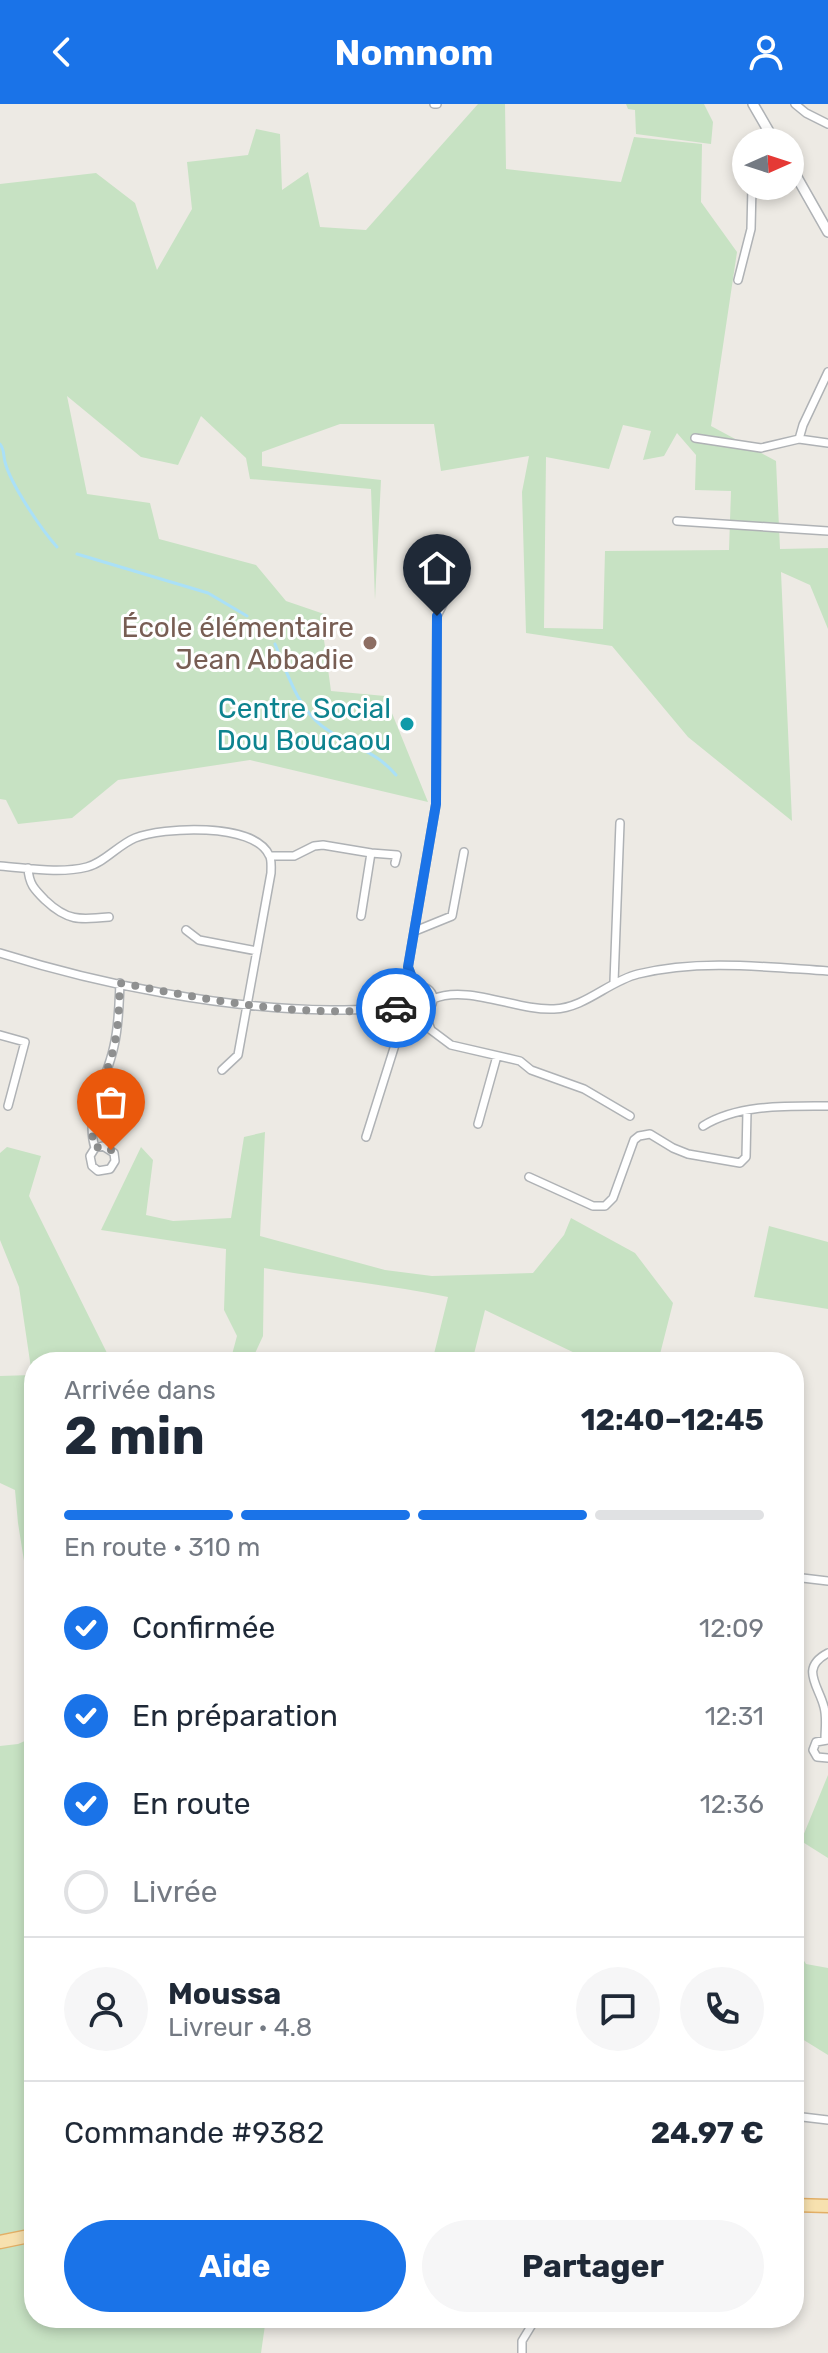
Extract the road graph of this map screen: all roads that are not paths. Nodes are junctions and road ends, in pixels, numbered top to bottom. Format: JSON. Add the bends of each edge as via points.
{"nodes":[{"id":1,"x":753,"y":104,"type":"edge"},
{"id":2,"x":795,"y":104,"type":"edge"},
{"id":3,"x":828,"y":124,"type":"edge"},
{"id":4,"x":767,"y":128,"type":"edge"},
{"id":5,"x":804,"y":189,"type":"edge"},
{"id":6,"x":752,"y":200,"type":"edge"},
{"id":7,"x":827,"y":228,"type":"edge"},
{"id":8,"x":738,"y":280,"type":"dead end"},
{"id":9,"x":828,"y":372,"type":"edge"},
{"id":10,"x":695,"y":438,"type":"dead end"},
{"id":11,"x":799,"y":439,"type":"junction"},
{"id":12,"x":828,"y":443,"type":"edge"},
{"id":13,"x":677,"y":521,"type":"dead end"},
{"id":14,"x":828,"y":531,"type":"edge"},
{"id":15,"x":443,"y":604,"type":"dead end"},
{"id":16,"x":620,"y":823,"type":"dead end"},
{"id":17,"x":464,"y":852,"type":"dead end"},
{"id":18,"x":371,"y":853,"type":"junction"},
{"id":19,"x":270,"y":856,"type":"junction"},
{"id":20,"x":395,"y":863,"type":"dead end"},
{"id":21,"x":0,"y":866,"type":"edge"},
{"id":22,"x":28,"y":868,"type":"junction"},
{"id":23,"x":361,"y":916,"type":"dead end"},
{"id":24,"x":109,"y":917,"type":"dead end"},
{"id":25,"x":186,"y":930,"type":"dead end"},
{"id":26,"x":415,"y":931,"type":"junction"},
{"id":27,"x":257,"y":951,"type":"junction"},
{"id":28,"x":0,"y":953,"type":"edge"},
{"id":29,"x":828,"y":971,"type":"edge"},
{"id":30,"x":614,"y":982,"type":"junction"},
{"id":31,"x":120,"y":983,"type":"junction"},
{"id":32,"x":416,"y":988,"type":"junction"},
{"id":33,"x":433,"y":999,"type":"junction"},
{"id":34,"x":410,"y":1004,"type":"junction"},
{"id":35,"x":246,"y":1006,"type":"junction"},
{"id":36,"x":424,"y":1011,"type":"junction"},
{"id":37,"x":425,"y":1020,"type":"junction"},
{"id":38,"x":0,"y":1035,"type":"edge"},
{"id":39,"x":497,"y":1056,"type":"junction"},
{"id":40,"x":222,"y":1070,"type":"dead end"},
{"id":41,"x":8,"y":1106,"type":"dead end"},
{"id":42,"x":828,"y":1106,"type":"edge"},
{"id":43,"x":747,"y":1111,"type":"junction"},
{"id":44,"x":630,"y":1116,"type":"dead end"},
{"id":45,"x":478,"y":1124,"type":"dead end"},
{"id":46,"x":703,"y":1126,"type":"dead end"},
{"id":47,"x":366,"y":1137,"type":"dead end"},
{"id":48,"x":95,"y":1148,"type":"dead end"},
{"id":49,"x":529,"y":1177,"type":"dead end"},
{"id":50,"x":804,"y":1578,"type":"edge"},
{"id":51,"x":828,"y":1581,"type":"edge"},
{"id":52,"x":828,"y":1653,"type":"edge"},
{"id":53,"x":826,"y":1740,"type":"edge"},
{"id":54,"x":828,"y":1758,"type":"edge"},
{"id":55,"x":804,"y":2117,"type":"edge"},
{"id":56,"x":828,"y":2120,"type":"edge"},
{"id":57,"x":804,"y":2205,"type":"edge"},
{"id":58,"x":828,"y":2206,"type":"edge"},
{"id":59,"x":24,"y":2237,"type":"edge"},
{"id":60,"x":0,"y":2242,"type":"edge"},
{"id":61,"x":530,"y":2328,"type":"edge"},
{"id":62,"x":522,"y":2353,"type":"edge"}],
"edges":[{"from":1,"to":4,"type":"street"},
{"from":2,"to":3,"type":"street"},
{"from":5,"to":7,"type":"street"},
{"from":6,"to":8,"type":"street","via":[[751,229]]},
{"from":9,"to":11,"type":"street"},
{"from":10,"to":11,"type":"street","via":[[761,448]]},
{"from":11,"to":12,"type":"street"},
{"from":13,"to":14,"type":"street"},
{"from":15,"to":26,"type":"street","via":[[437,616],[436,804]]},
{"from":16,"to":30,"type":"street"},
{"from":17,"to":26,"type":"street","via":[[452,916]]},
{"from":18,"to":19,"type":"street","via":[[323,845],[294,856]]},
{"from":18,"to":20,"type":"street","via":[[397,855]]},
{"from":18,"to":23,"type":"street"},
{"from":19,"to":22,"type":"street","via":[[248,836],[195,830],[133,839],[89,867]]},
{"from":19,"to":27,"type":"street"},
{"from":21,"to":22,"type":"street"},
{"from":22,"to":24,"type":"street","via":[[29,884],[60,914]]},
{"from":25,"to":27,"type":"street","via":[[199,940]]},
{"from":26,"to":32,"type":"street","via":[[408,967]]},
{"from":27,"to":35,"type":"street"},
{"from":28,"to":31,"type":"street"},
{"from":29,"to":30,"type":"street","via":[[716,965]]},
{"from":30,"to":33,"type":"street","via":[[578,1003],[555,1009],[454,994]]},
{"from":31,"to":35,"type":"street"},
{"from":31,"to":48,"type":"street","via":[[114,1049],[90,1124]]},
{"from":32,"to":33,"type":"street","via":[[427,989]]},
{"from":32,"to":34,"type":"street"},
{"from":33,"to":36,"type":"street"},
{"from":34,"to":35,"type":"street","via":[[351,1010]]},
{"from":34,"to":36,"type":"street"},
{"from":35,"to":40,"type":"street","via":[[238,1055]]},
{"from":36,"to":37,"type":"street"},
{"from":37,"to":39,"type":"street","via":[[451,1045]]},
{"from":37,"to":47,"type":"street","via":[[410,1018],[400,1029]]},
{"from":38,"to":41,"type":"street","via":[[25,1042]]},
{"from":39,"to":44,"type":"street","via":[[584,1089]]},
{"from":39,"to":45,"type":"street"},
{"from":42,"to":43,"type":"street"},
{"from":43,"to":46,"type":"street","via":[[719,1116]]},
{"from":43,"to":49,"type":"street","via":[[746,1157],[740,1163],[688,1154],[644,1134],[634,1140],[613,1198],[605,1206],[593,1206]]},
{"from":50,"to":51,"type":"street"},
{"from":52,"to":53,"type":"street","via":[[813,1667],[824,1705]]},
{"from":53,"to":54,"type":"street","via":[[816,1742],[813,1750],[817,1757]]},
{"from":55,"to":56,"type":"street"},
{"from":57,"to":58,"type":"main road"},
{"from":59,"to":60,"type":"main road"},
{"from":61,"to":62,"type":"street"}]}
